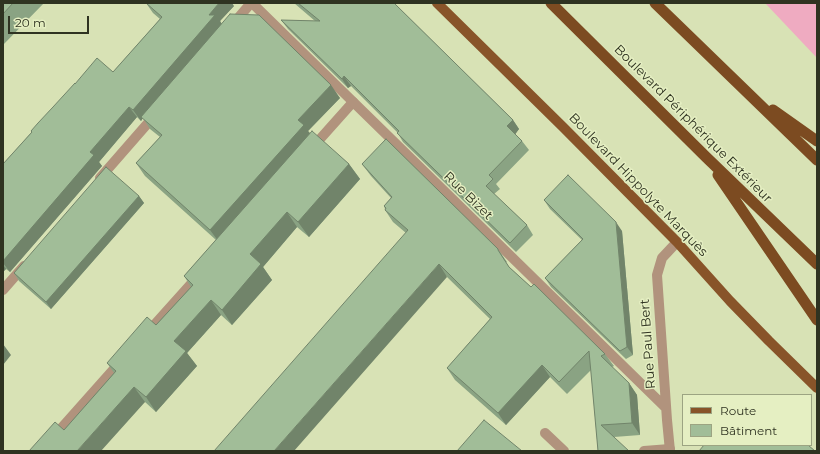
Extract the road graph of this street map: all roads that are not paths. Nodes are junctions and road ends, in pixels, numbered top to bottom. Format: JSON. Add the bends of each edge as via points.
{"nodes":[{"id":1,"x":252,"y":3,"type":"edge"},
{"id":2,"x":437,"y":3,"type":"edge"},
{"id":3,"x":551,"y":3,"type":"edge"},
{"id":4,"x":655,"y":3,"type":"edge"},
{"id":5,"x":226,"y":33,"type":"edge"},
{"id":6,"x":743,"y":88,"type":"junction"},
{"id":7,"x":353,"y":102,"type":"junction"},
{"id":8,"x":163,"y":105,"type":"edge"},
{"id":9,"x":817,"y":141,"type":"edge"},
{"id":10,"x":706,"y":157,"type":"junction"},
{"id":11,"x":303,"y":158,"type":"edge"},
{"id":12,"x":817,"y":160,"type":"edge"},
{"id":13,"x":96,"y":182,"type":"edge"},
{"id":14,"x":677,"y":242,"type":"junction"},
{"id":15,"x":29,"y":260,"type":"edge"},
{"id":16,"x":817,"y":264,"type":"edge"},
{"id":17,"x":204,"y":269,"type":"edge"},
{"id":18,"x":3,"y":290,"type":"edge"},
{"id":19,"x":817,"y":320,"type":"edge"},
{"id":20,"x":140,"y":340,"type":"edge"},
{"id":21,"x":130,"y":351,"type":"edge"},
{"id":22,"x":817,"y":388,"type":"edge"},
{"id":23,"x":666,"y":408,"type":"junction"},
{"id":24,"x":545,"y":433,"type":"dead end"},
{"id":25,"x":670,"y":450,"type":"edge"},
{"id":26,"x":41,"y":451,"type":"edge"},
{"id":27,"x":564,"y":451,"type":"edge"},
{"id":28,"x":644,"y":451,"type":"edge"}],
"edges":[{"from":1,"to":5,"type":"street"},
{"from":1,"to":7,"type":"street","name":"Rue Bizet"},
{"from":2,"to":14,"type":"main road","name":"Boulevard Hippolyte Marquès"},
{"from":3,"to":10,"type":"highway","name":"Boulevard Périphérique Extérieur"},
{"from":4,"to":6,"type":"highway"},
{"from":6,"to":9,"type":"highway"},
{"from":6,"to":12,"type":"highway"},
{"from":7,"to":11,"type":"street"},
{"from":7,"to":23,"type":"street","name":"Rue Bizet"},
{"from":8,"to":13,"type":"street"},
{"from":10,"to":16,"type":"highway","name":"Boulevard Périphérique Extérieur"},
{"from":10,"to":19,"type":"highway"},
{"from":14,"to":22,"type":"main road","name":"Boulevard Hippolyte Marquès","via":[[730,301]]},
{"from":14,"to":23,"type":"street","name":"Rue Paul Bert","via":[[662,258],[657,275]]},
{"from":15,"to":18,"type":"street"},
{"from":17,"to":20,"type":"street"},
{"from":21,"to":26,"type":"street"},
{"from":23,"to":25,"type":"street","name":"Rue Paul Bert"},
{"from":24,"to":27,"type":"street"},
{"from":25,"to":28,"type":"street"}]}
